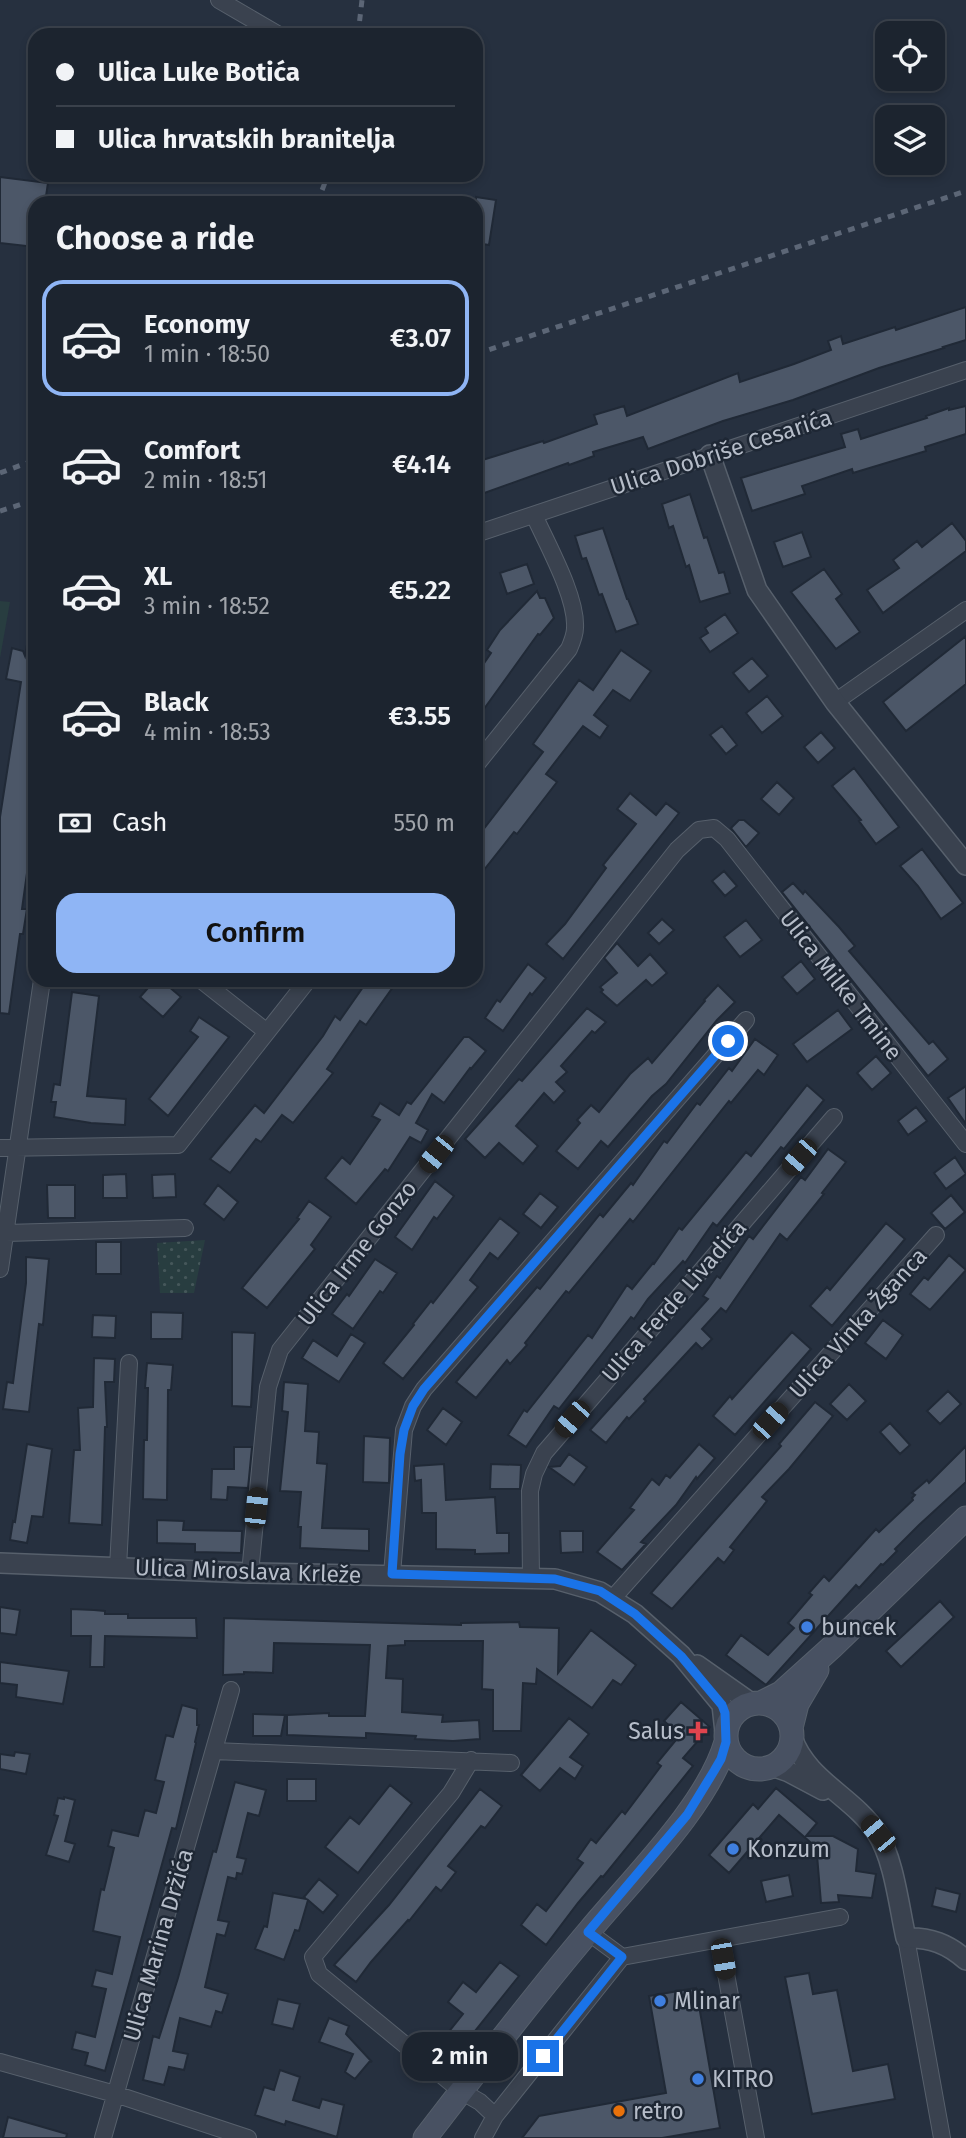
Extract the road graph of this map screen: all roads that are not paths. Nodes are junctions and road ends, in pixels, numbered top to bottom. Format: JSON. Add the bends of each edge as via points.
{"nodes":[{"id":1,"x":219,"y":0,"type":"edge"},
{"id":2,"x":267,"y":28,"type":"edge"},
{"id":3,"x":966,"y":370,"type":"edge"},
{"id":4,"x":710,"y":455,"type":"junction"},
{"id":5,"x":534,"y":515,"type":"junction"},
{"id":6,"x":483,"y":532,"type":"edge"},
{"id":7,"x":966,"y":610,"type":"edge"},
{"id":8,"x":835,"y":702,"type":"junction"},
{"id":9,"x":483,"y":751,"type":"edge"},
{"id":10,"x":714,"y":828,"type":"joint"},
{"id":11,"x":966,"y":865,"type":"edge"},
{"id":12,"x":41,"y":987,"type":"edge"},
{"id":13,"x":210,"y":987,"type":"edge"},
{"id":14,"x":302,"y":987,"type":"edge"},
{"id":15,"x":746,"y":1020,"type":"dead end"},
{"id":16,"x":267,"y":1032,"type":"junction"},
{"id":17,"x":834,"y":1117,"type":"dead end"},
{"id":18,"x":966,"y":1144,"type":"edge"},
{"id":19,"x":0,"y":1148,"type":"edge"},
{"id":20,"x":19,"y":1148,"type":"junction"},
{"id":21,"x":185,"y":1228,"type":"dead end"},
{"id":22,"x":6,"y":1233,"type":"junction"},
{"id":23,"x":936,"y":1236,"type":"dead end"},
{"id":24,"x":0,"y":1269,"type":"edge"},
{"id":25,"x":129,"y":1363,"type":"dead end"},
{"id":26,"x":966,"y":1518,"type":"edge"},
{"id":27,"x":0,"y":1563,"type":"edge"},
{"id":28,"x":118,"y":1567,"type":"junction"},
{"id":29,"x":250,"y":1573,"type":"junction"},
{"id":30,"x":392,"y":1574,"type":"junction"},
{"id":31,"x":531,"y":1578,"type":"junction"},
{"id":32,"x":613,"y":1598,"type":"junction"},
{"id":33,"x":832,"y":1647,"type":"junction"},
{"id":34,"x":681,"y":1656,"type":"junction"},
{"id":35,"x":231,"y":1690,"type":"dead end"},
{"id":36,"x":756,"y":1703,"type":"junction"},
{"id":37,"x":791,"y":1732,"type":"junction"},
{"id":38,"x":726,"y":1737,"type":"junction"},
{"id":39,"x":214,"y":1751,"type":"junction"},
{"id":40,"x":471,"y":1760,"type":"junction"},
{"id":41,"x":512,"y":1763,"type":"dead end"},
{"id":42,"x":764,"y":1768,"type":"junction"},
{"id":43,"x":848,"y":1804,"type":"junction"},
{"id":44,"x":687,"y":1815,"type":"junction"},
{"id":45,"x":840,"y":1917,"type":"dead end"},
{"id":46,"x":588,"y":1932,"type":"junction"},
{"id":47,"x":906,"y":1938,"type":"junction"},
{"id":48,"x":720,"y":1941,"type":"junction"},
{"id":49,"x":622,"y":1957,"type":"junction"},
{"id":50,"x":966,"y":1960,"type":"edge"},
{"id":51,"x":0,"y":2062,"type":"edge"},
{"id":52,"x":461,"y":2091,"type":"junction"},
{"id":53,"x":115,"y":2094,"type":"junction"},
{"id":54,"x":495,"y":2116,"type":"junction"},
{"id":55,"x":103,"y":2138,"type":"edge"},
{"id":56,"x":248,"y":2138,"type":"edge"},
{"id":57,"x":425,"y":2138,"type":"edge"},
{"id":58,"x":483,"y":2138,"type":"edge"},
{"id":59,"x":756,"y":2138,"type":"edge"},
{"id":60,"x":942,"y":2138,"type":"edge"}],
"edges":[{"from":1,"to":2,"type":"street"},
{"from":3,"to":4,"type":"street","name":"Ulica Dobriše Cesarića"},
{"from":4,"to":5,"type":"street","name":"Ulica Dobriše Cesarića"},
{"from":4,"to":8,"type":"street","via":[[757,590]]},
{"from":5,"to":6,"type":"street","name":"Ulica Dobriše Cesarića"},
{"from":5,"to":9,"type":"street","via":[[571,598],[576,631],[569,649]]},
{"from":7,"to":8,"type":"street"},
{"from":8,"to":11,"type":"street"},
{"from":10,"to":18,"type":"street","name":"Ulica Milke Tmine"},
{"from":10,"to":29,"type":"street","name":"Ulica Irme Gonzo","via":[[699,830],[677,850],[280,1350],[268,1387]]},
{"from":12,"to":20,"type":"street"},
{"from":13,"to":16,"type":"street"},
{"from":14,"to":16,"type":"street"},
{"from":15,"to":30,"type":"street","via":[[413,1406],[400,1454]]},
{"from":16,"to":20,"type":"street","via":[[178,1144]]},
{"from":17,"to":31,"type":"street","name":"Ulica Ferde Livadića","via":[[544,1453],[530,1491]]},
{"from":19,"to":20,"type":"street"},
{"from":20,"to":22,"type":"street"},
{"from":21,"to":22,"type":"street"},
{"from":22,"to":24,"type":"street"},
{"from":23,"to":32,"type":"street","name":"Ulica Vinka Žganca"},
{"from":25,"to":28,"type":"street"},
{"from":26,"to":33,"type":"main road"},
{"from":27,"to":28,"type":"street","name":"Ulica Miroslava Krleže"},
{"from":28,"to":29,"type":"street","name":"Ulica Miroslava Krleže"},
{"from":29,"to":30,"type":"street","name":"Ulica Miroslava Krleže"},
{"from":30,"to":31,"type":"street","name":"Ulica Miroslava Krleže"},
{"from":31,"to":32,"type":"street","name":"Ulica Miroslava Krleže","via":[[555,1579]]},
{"from":32,"to":34,"type":"street","name":"Ulica Miroslava Krleže"},
{"from":33,"to":36,"type":"main road","via":[[781,1693]]},
{"from":33,"to":37,"type":"main road","via":[[803,1693]]},
{"from":34,"to":36,"type":"street","name":"Ulica Miroslava Krleže"},
{"from":34,"to":38,"type":"street","name":"Ulica Miroslava Krleže","via":[[722,1705]]},
{"from":35,"to":39,"type":"street","name":"Ulica Marina Držića"},
{"from":36,"to":37,"type":"main road","via":[[780,1710]]},
{"from":36,"to":38,"type":"main road","via":[[734,1714]]},
{"from":37,"to":42,"type":"main road","via":[[786,1755]]},
{"from":37,"to":43,"type":"street","via":[[800,1757]]},
{"from":38,"to":42,"type":"main road","via":[[736,1760]]},
{"from":38,"to":44,"type":"main road","via":[[721,1759]]},
{"from":39,"to":40,"type":"street"},
{"from":39,"to":53,"type":"street","name":"Ulica Marina Držića"},
{"from":40,"to":41,"type":"street"},
{"from":40,"to":52,"type":"street","via":[[451,1793],[313,1957],[319,1974]]},
{"from":42,"to":43,"type":"street","via":[[789,1772]]},
{"from":42,"to":44,"type":"main road","via":[[733,1777]]},
{"from":43,"to":47,"type":"street","via":[[878,1834]]},
{"from":44,"to":46,"type":"main road"},
{"from":45,"to":48,"type":"street"},
{"from":46,"to":49,"type":"street"},
{"from":46,"to":52,"type":"main road"},
{"from":47,"to":50,"type":"street","via":[[940,1943]]},
{"from":47,"to":60,"type":"street"},
{"from":48,"to":49,"type":"street"},
{"from":48,"to":59,"type":"street"},
{"from":49,"to":54,"type":"street"},
{"from":51,"to":53,"type":"street"},
{"from":52,"to":54,"type":"street"},
{"from":52,"to":57,"type":"main road"},
{"from":53,"to":55,"type":"street","name":"Ulica Marina Držića"},
{"from":53,"to":56,"type":"street"},
{"from":54,"to":58,"type":"street"}]}
